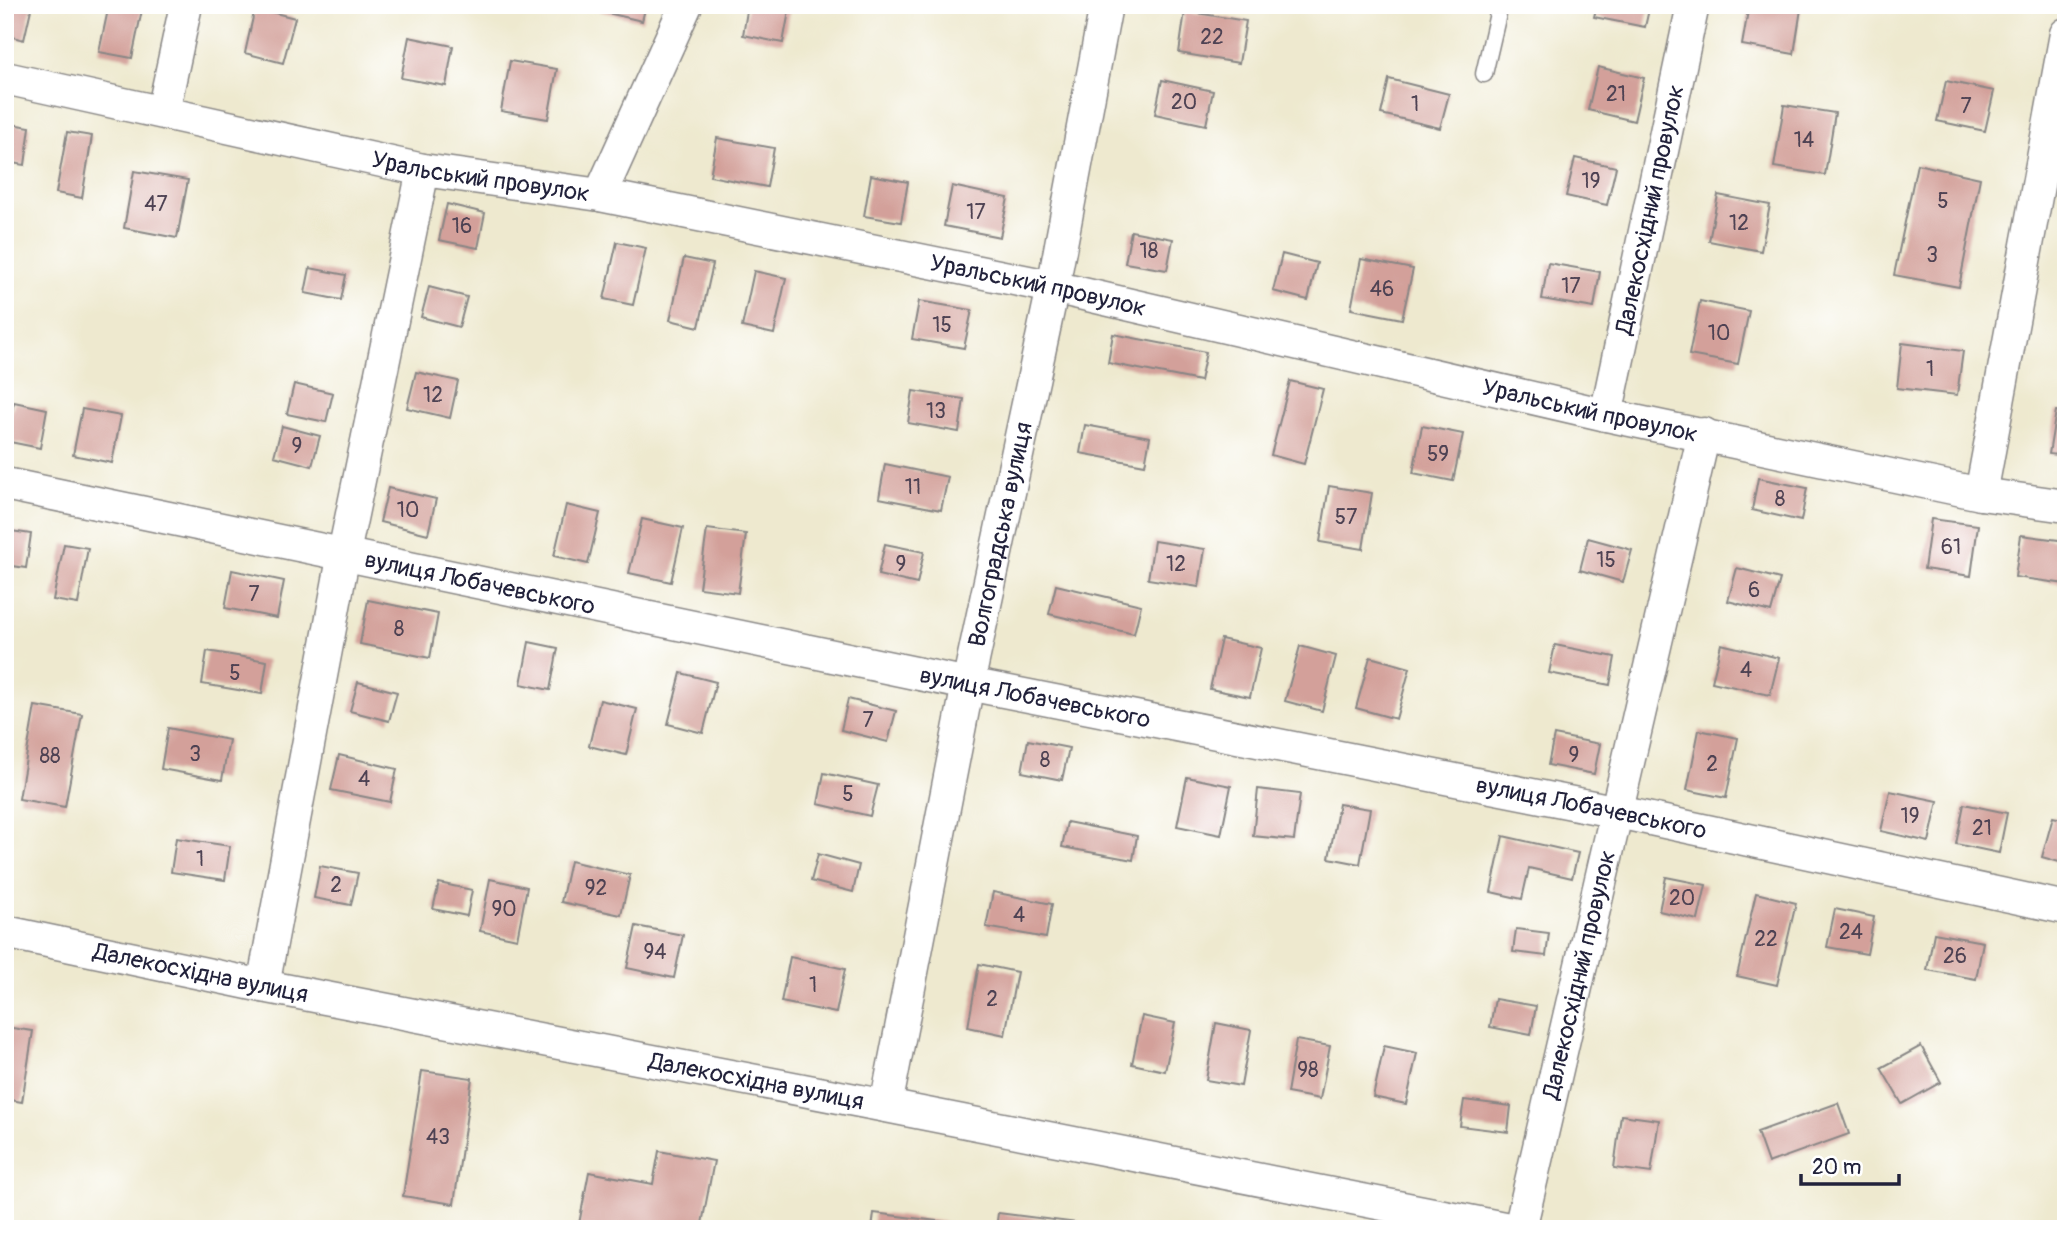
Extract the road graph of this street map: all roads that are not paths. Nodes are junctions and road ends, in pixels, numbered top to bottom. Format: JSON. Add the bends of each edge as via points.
{"nodes":[{"id":1,"x":186,"y":5,"type":"edge"},
{"id":2,"x":686,"y":5,"type":"edge"},
{"id":3,"x":1105,"y":5,"type":"edge"},
{"id":4,"x":1500,"y":5,"type":"edge"},
{"id":5,"x":1693,"y":5,"type":"edge"},
{"id":6,"x":2066,"y":34,"type":"edge"},
{"id":7,"x":1484,"y":74,"type":"dead end"},
{"id":8,"x":5,"y":78,"type":"edge"},
{"id":9,"x":163,"y":112,"type":"junction"},
{"id":10,"x":423,"y":170,"type":"junction"},
{"id":11,"x":600,"y":195,"type":"junction"},
{"id":12,"x":1053,"y":287,"type":"junction"},
{"id":13,"x":1606,"y":415,"type":"junction"},
{"id":14,"x":1704,"y":435,"type":"junction"},
{"id":15,"x":5,"y":484,"type":"edge"},
{"id":16,"x":1981,"y":494,"type":"junction"},
{"id":17,"x":2066,"y":506,"type":"edge"},
{"id":18,"x":344,"y":553,"type":"junction"},
{"id":19,"x":968,"y":684,"type":"junction"},
{"id":20,"x":1618,"y":812,"type":"junction"},
{"id":21,"x":2066,"y":908,"type":"edge"},
{"id":22,"x":5,"y":932,"type":"edge"},
{"id":23,"x":263,"y":986,"type":"junction"},
{"id":24,"x":886,"y":1106,"type":"junction"},
{"id":25,"x":1509,"y":1229,"type":"edge"},
{"id":26,"x":1520,"y":1229,"type":"edge"}],
"edges":[{"from":1,"to":9,"type":"street"},
{"from":2,"to":11,"type":"street"},
{"from":3,"to":12,"type":"street","name":"Волгоградська вулиця"},
{"from":4,"to":7,"type":"lane"},
{"from":5,"to":13,"type":"street","name":"Далекосхідний провулок"},
{"from":6,"to":16,"type":"street"},
{"from":8,"to":9,"type":"street","name":"Уральський провулок"},
{"from":9,"to":10,"type":"street","name":"Уральський провулок"},
{"from":10,"to":11,"type":"street","name":"Уральський провулок"},
{"from":10,"to":18,"type":"street"},
{"from":11,"to":12,"type":"street","name":"Уральський провулок"},
{"from":12,"to":13,"type":"street","name":"Уральський провулок"},
{"from":12,"to":19,"type":"street","name":"Волгоградська вулиця"},
{"from":13,"to":14,"type":"street","name":"Уральський провулок"},
{"from":14,"to":16,"type":"street","name":"Уральський провулок"},
{"from":14,"to":20,"type":"street","name":"Далекосхідний провулок"},
{"from":15,"to":18,"type":"street","name":"вулиця Лобачевського"},
{"from":16,"to":17,"type":"street","name":"Уральський провулок"},
{"from":18,"to":19,"type":"street","name":"вулиця Лобачевського"},
{"from":18,"to":23,"type":"street"},
{"from":19,"to":20,"type":"street","name":"вулиця Лобачевського"},
{"from":19,"to":24,"type":"street","name":"Волгоградська вулиця"},
{"from":20,"to":21,"type":"street","name":"вулиця Лобачевського"},
{"from":20,"to":26,"type":"street","name":"Далекосхідний провулок"},
{"from":22,"to":23,"type":"street","name":"Далекосхідна вулиця"},
{"from":23,"to":24,"type":"street","name":"Далекосхідна вулиця"},
{"from":24,"to":25,"type":"street","name":"Далекосхідна вулиця"}]}
